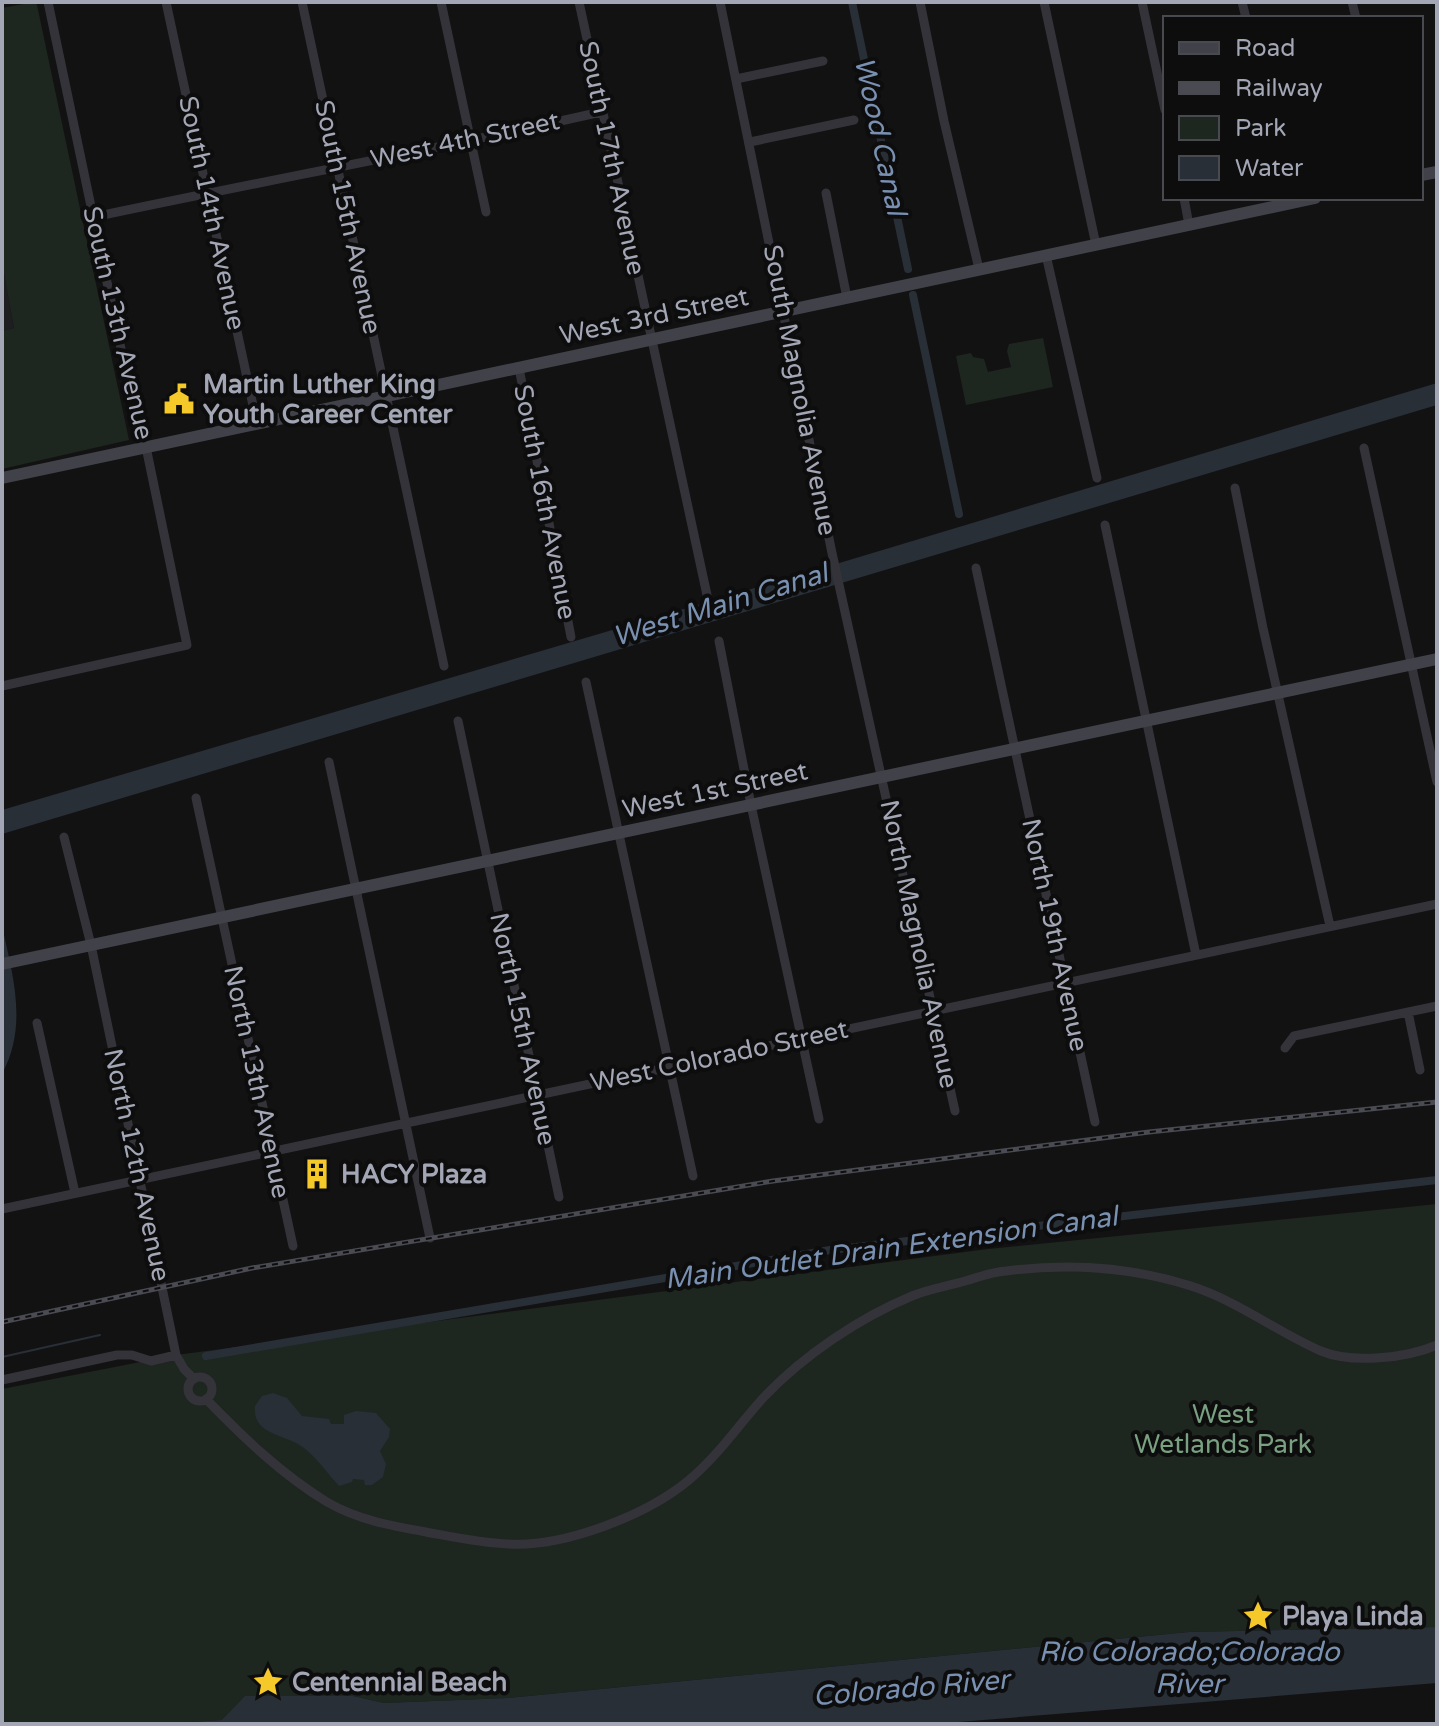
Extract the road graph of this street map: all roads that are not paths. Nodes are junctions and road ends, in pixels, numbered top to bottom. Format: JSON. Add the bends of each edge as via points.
{"nodes":[{"id":1,"x":48,"y":2,"type":"edge"},
{"id":2,"x":166,"y":2,"type":"edge"},
{"id":3,"x":302,"y":2,"type":"edge"},
{"id":4,"x":441,"y":2,"type":"edge"},
{"id":5,"x":579,"y":2,"type":"edge"},
{"id":6,"x":720,"y":2,"type":"edge"},
{"id":7,"x":920,"y":2,"type":"edge"},
{"id":8,"x":1044,"y":2,"type":"edge"},
{"id":9,"x":1142,"y":2,"type":"edge"},
{"id":10,"x":823,"y":61,"type":"dead end"},
{"id":11,"x":736,"y":79,"type":"junction"},
{"id":12,"x":1163,"y":101,"type":"edge"},
{"id":13,"x":601,"y":112,"type":"junction"},
{"id":14,"x":854,"y":120,"type":"dead end"},
{"id":15,"x":471,"y":141,"type":"junction"},
{"id":16,"x":750,"y":142,"type":"junction"},
{"id":17,"x":337,"y":166,"type":"junction"},
{"id":18,"x":209,"y":192,"type":"junction"},
{"id":19,"x":826,"y":193,"type":"dead end"},
{"id":20,"x":1184,"y":200,"type":"edge"},
{"id":21,"x":1285,"y":201,"type":"edge"},
{"id":22,"x":486,"y":212,"type":"dead end"},
{"id":23,"x":94,"y":217,"type":"junction"},
{"id":24,"x":1189,"y":225,"type":"junction"},
{"id":25,"x":1096,"y":245,"type":"junction"},
{"id":26,"x":1046,"y":255,"type":"junction"},
{"id":27,"x":979,"y":269,"type":"junction"},
{"id":28,"x":847,"y":298,"type":"junction"},
{"id":29,"x":784,"y":311,"type":"junction"},
{"id":30,"x":652,"y":339,"type":"junction"},
{"id":31,"x":519,"y":368,"type":"junction"},
{"id":32,"x":386,"y":396,"type":"junction"},
{"id":33,"x":257,"y":424,"type":"junction"},
{"id":34,"x":146,"y":447,"type":"junction"},
{"id":35,"x":1364,"y":448,"type":"dead end"},
{"id":36,"x":2,"y":478,"type":"edge"},
{"id":37,"x":1097,"y":478,"type":"dead end"},
{"id":38,"x":1235,"y":488,"type":"dead end"},
{"id":39,"x":1105,"y":525,"type":"dead end"},
{"id":40,"x":976,"y":568,"type":"dead end"},
{"id":41,"x":707,"y":595,"type":"dead end"},
{"id":42,"x":571,"y":637,"type":"dead end"},
{"id":43,"x":719,"y":641,"type":"dead end"},
{"id":44,"x":1437,"y":659,"type":"edge"},
{"id":45,"x":1413,"y":664,"type":"junction"},
{"id":46,"x":444,"y":666,"type":"dead end"},
{"id":47,"x":586,"y":682,"type":"dead end"},
{"id":48,"x":2,"y":686,"type":"edge"},
{"id":49,"x":1279,"y":692,"type":"junction"},
{"id":50,"x":1148,"y":720,"type":"junction"},
{"id":51,"x":458,"y":721,"type":"dead end"},
{"id":52,"x":1016,"y":748,"type":"junction"},
{"id":53,"x":329,"y":762,"type":"dead end"},
{"id":54,"x":883,"y":777,"type":"junction"},
{"id":55,"x":1437,"y":782,"type":"edge"},
{"id":56,"x":196,"y":798,"type":"dead end"},
{"id":57,"x":751,"y":805,"type":"junction"},
{"id":58,"x":620,"y":833,"type":"junction"},
{"id":59,"x":64,"y":837,"type":"dead end"},
{"id":60,"x":487,"y":861,"type":"junction"},
{"id":61,"x":354,"y":889,"type":"junction"},
{"id":62,"x":1437,"y":904,"type":"edge"},
{"id":63,"x":221,"y":917,"type":"junction"},
{"id":64,"x":1330,"y":926,"type":"junction"},
{"id":65,"x":91,"y":945,"type":"junction"},
{"id":66,"x":1196,"y":955,"type":"junction"},
{"id":67,"x":8,"y":963,"type":"edge"},
{"id":68,"x":1064,"y":983,"type":"junction"},
{"id":69,"x":1437,"y":1006,"type":"edge"},
{"id":70,"x":933,"y":1011,"type":"junction"},
{"id":71,"x":1408,"y":1012,"type":"junction"},
{"id":72,"x":37,"y":1023,"type":"dead end"},
{"id":73,"x":801,"y":1039,"type":"junction"},
{"id":74,"x":1285,"y":1048,"type":"dead end"},
{"id":75,"x":668,"y":1067,"type":"junction"},
{"id":76,"x":1420,"y":1070,"type":"dead end"},
{"id":77,"x":536,"y":1095,"type":"junction"},
{"id":78,"x":955,"y":1111,"type":"dead end"},
{"id":79,"x":819,"y":1119,"type":"dead end"},
{"id":80,"x":1095,"y":1122,"type":"dead end"},
{"id":81,"x":405,"y":1123,"type":"junction"},
{"id":82,"x":271,"y":1151,"type":"junction"},
{"id":83,"x":693,"y":1176,"type":"dead end"},
{"id":84,"x":140,"y":1179,"type":"junction"},
{"id":85,"x":75,"y":1193,"type":"junction"},
{"id":86,"x":559,"y":1197,"type":"dead end"},
{"id":87,"x":2,"y":1209,"type":"edge"},
{"id":88,"x":430,"y":1238,"type":"dead end"},
{"id":89,"x":293,"y":1246,"type":"dead end"},
{"id":90,"x":1437,"y":1345,"type":"edge"},
{"id":91,"x":176,"y":1355,"type":"junction"},
{"id":92,"x":194,"y":1379,"type":"junction"},
{"id":93,"x":2,"y":1380,"type":"edge"},
{"id":94,"x":206,"y":1399,"type":"junction"}],
"edges":[{"from":1,"to":23,"type":"street","name":"South 13th Avenue"},
{"from":2,"to":18,"type":"street","name":"South 14th Avenue"},
{"from":3,"to":17,"type":"street","name":"South 15th Avenue"},
{"from":4,"to":15,"type":"street"},
{"from":5,"to":13,"type":"street","name":"South 17th Avenue"},
{"from":6,"to":11,"type":"street","name":"South Magnolia Avenue"},
{"from":7,"to":27,"type":"street"},
{"from":8,"to":25,"type":"street"},
{"from":9,"to":12,"type":"street"},
{"from":10,"to":11,"type":"street"},
{"from":11,"to":16,"type":"street","name":"South Magnolia Avenue"},
{"from":13,"to":15,"type":"street","name":"West 4th Street"},
{"from":13,"to":30,"type":"street","name":"South 17th Avenue"},
{"from":14,"to":16,"type":"street"},
{"from":15,"to":17,"type":"street","name":"West 4th Street"},
{"from":15,"to":22,"type":"street"},
{"from":16,"to":29,"type":"street","name":"South Magnolia Avenue"},
{"from":17,"to":18,"type":"street","name":"West 4th Street"},
{"from":17,"to":32,"type":"street","name":"South 15th Avenue"},
{"from":18,"to":23,"type":"street","name":"West 4th Street"},
{"from":18,"to":33,"type":"street","name":"South 14th Avenue"},
{"from":19,"to":28,"type":"street"},
{"from":20,"to":24,"type":"street"},
{"from":21,"to":24,"type":"main road","name":"West 3rd Street"},
{"from":23,"to":34,"type":"street","name":"South 13th Avenue","via":[[140,439]]},
{"from":24,"to":25,"type":"main road","name":"West 3rd Street"},
{"from":25,"to":26,"type":"main road","name":"West 3rd Street"},
{"from":26,"to":27,"type":"main road","name":"West 3rd Street"},
{"from":26,"to":37,"type":"street"},
{"from":27,"to":28,"type":"main road","name":"West 3rd Street"},
{"from":28,"to":29,"type":"main road","name":"West 3rd Street"},
{"from":29,"to":30,"type":"main road","name":"West 3rd Street"},
{"from":29,"to":54,"type":"street","name":"South Magnolia Avenue"},
{"from":30,"to":31,"type":"main road","name":"West 3rd Street"},
{"from":30,"to":41,"type":"street","name":"South 17th Avenue"},
{"from":31,"to":32,"type":"main road","name":"West 3rd Street"},
{"from":31,"to":42,"type":"street","name":"South 16th Avenue"},
{"from":32,"to":33,"type":"main road","name":"West 3rd Street"},
{"from":32,"to":46,"type":"street","name":"South 15th Avenue"},
{"from":33,"to":34,"type":"main road","name":"West 3rd Street"},
{"from":34,"to":36,"type":"main road","name":"West 3rd Street"},
{"from":34,"to":48,"type":"street","name":"South 13th Avenue","via":[[187,645]]},
{"from":35,"to":45,"type":"street"},
{"from":38,"to":49,"type":"street"},
{"from":39,"to":50,"type":"street"},
{"from":40,"to":52,"type":"street","name":"North 19th Avenue"},
{"from":43,"to":57,"type":"street"},
{"from":44,"to":45,"type":"main road","name":"West 1st Street"},
{"from":45,"to":49,"type":"main road","name":"West 1st Street"},
{"from":45,"to":55,"type":"street"},
{"from":47,"to":58,"type":"street"},
{"from":49,"to":50,"type":"main road","name":"West 1st Street"},
{"from":49,"to":64,"type":"street"},
{"from":50,"to":52,"type":"main road","name":"West 1st Street"},
{"from":50,"to":66,"type":"street"},
{"from":51,"to":60,"type":"street"},
{"from":52,"to":54,"type":"main road","name":"West 1st Street"},
{"from":52,"to":68,"type":"street","name":"North 19th Avenue"},
{"from":53,"to":61,"type":"street"},
{"from":54,"to":57,"type":"main road","name":"West 1st Street"},
{"from":54,"to":70,"type":"street","name":"North Magnolia Avenue"},
{"from":56,"to":63,"type":"street","name":"North 13th Avenue"},
{"from":57,"to":58,"type":"main road","name":"West 1st Street"},
{"from":57,"to":73,"type":"street"},
{"from":58,"to":60,"type":"main road","name":"West 1st Street"},
{"from":58,"to":75,"type":"street"},
{"from":59,"to":65,"type":"street","name":"North 12th Avenue"},
{"from":60,"to":61,"type":"main road","name":"West 1st Street"},
{"from":60,"to":77,"type":"street","name":"North 15th Avenue"},
{"from":61,"to":63,"type":"main road","name":"West 1st Street"},
{"from":61,"to":81,"type":"street"},
{"from":62,"to":64,"type":"street","name":"West Colorado Street"},
{"from":63,"to":65,"type":"main road","name":"West 1st Street"},
{"from":63,"to":82,"type":"street","name":"North 13th Avenue"},
{"from":64,"to":66,"type":"street","name":"West Colorado Street"},
{"from":65,"to":67,"type":"main road","name":"West 1st Street"},
{"from":65,"to":84,"type":"street","name":"North 12th Avenue"},
{"from":66,"to":68,"type":"street","name":"West Colorado Street"},
{"from":68,"to":70,"type":"street","name":"West Colorado Street"},
{"from":68,"to":80,"type":"street","name":"North 19th Avenue"},
{"from":69,"to":71,"type":"street"},
{"from":70,"to":73,"type":"street","name":"West Colorado Street"},
{"from":70,"to":78,"type":"street","name":"North Magnolia Avenue"},
{"from":71,"to":74,"type":"street","via":[[1294,1036]]},
{"from":71,"to":76,"type":"street"},
{"from":72,"to":85,"type":"street"},
{"from":73,"to":75,"type":"street","name":"West Colorado Street"},
{"from":73,"to":79,"type":"street"},
{"from":75,"to":77,"type":"street","name":"West Colorado Street"},
{"from":75,"to":83,"type":"street"},
{"from":77,"to":81,"type":"street","name":"West Colorado Street"},
{"from":77,"to":86,"type":"street","name":"North 15th Avenue"},
{"from":81,"to":82,"type":"street","name":"West Colorado Street"},
{"from":81,"to":88,"type":"street"},
{"from":82,"to":84,"type":"street","name":"West Colorado Street"},
{"from":82,"to":89,"type":"street","name":"North 13th Avenue"},
{"from":84,"to":85,"type":"street","name":"West Colorado Street"},
{"from":84,"to":91,"type":"street","name":"North 12th Avenue"},
{"from":85,"to":87,"type":"street","name":"West Colorado Street"},
{"from":90,"to":94,"type":"street","via":[[1382,1358],[1325,1353],[1230,1302],[1155,1275],[1066,1266],[1003,1271],[913,1295],[856,1324],[765,1396],[689,1480],[655,1504],[578,1533],[510,1545],[378,1524],[329,1503],[261,1453]]},
{"from":91,"to":92,"type":"street","name":"North 12th Avenue"},
{"from":91,"to":93,"type":"street","via":[[151,1361],[117,1355]]},
{"from":92,"to":94,"type":"street","via":[[210,1384]]},
{"from":92,"to":94,"type":"street","via":[[189,1393],[198,1401]]}]}
